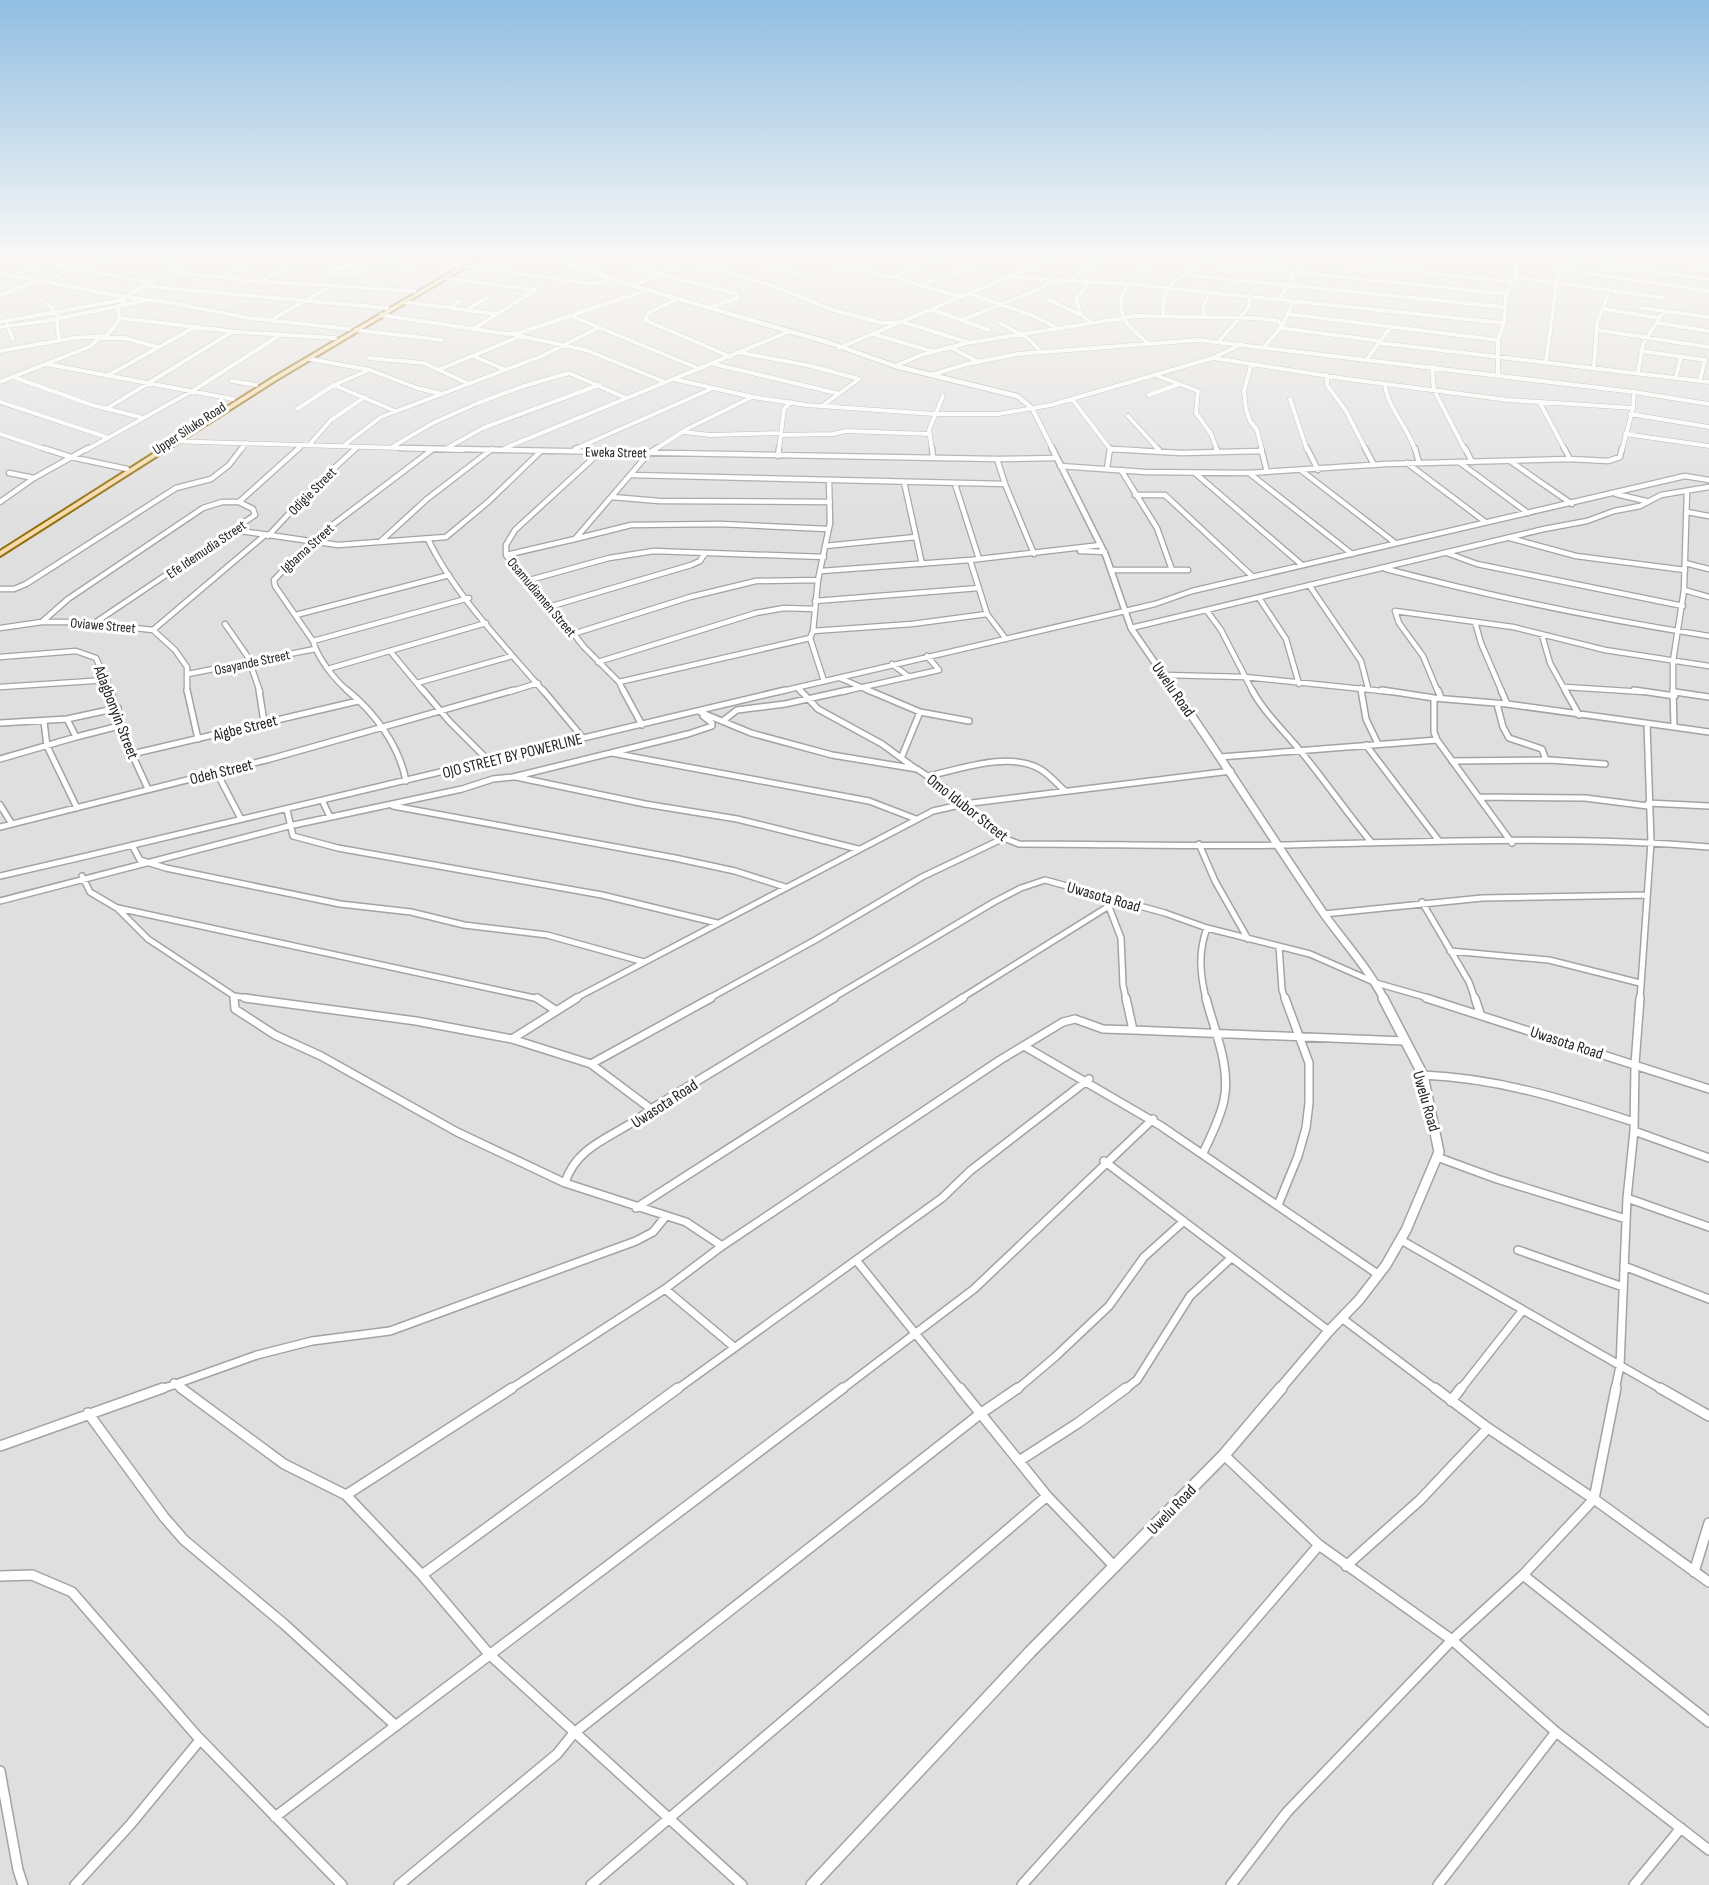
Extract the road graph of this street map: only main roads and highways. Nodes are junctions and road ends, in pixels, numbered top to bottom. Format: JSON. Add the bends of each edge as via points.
{"nodes":[{"id":1,"x":322,"y":346,"type":"edge"},
{"id":2,"x":329,"y":346,"type":"edge"},
{"id":3,"x":173,"y":441,"type":"junction"},
{"id":4,"x":0,"y":548,"type":"edge"},
{"id":5,"x":0,"y":554,"type":"edge"}],
"edges":[{"from":1,"to":3,"type":"main road","name":"Upper Siluko Road","via":[[232,399]]},
{"from":2,"to":3,"type":"main road","name":"Upper Siluko Road"},
{"from":3,"to":4,"type":"main road","name":"Upper Siluko Road"},
{"from":3,"to":5,"type":"main road","name":"Upper Siluko Road"}]}
